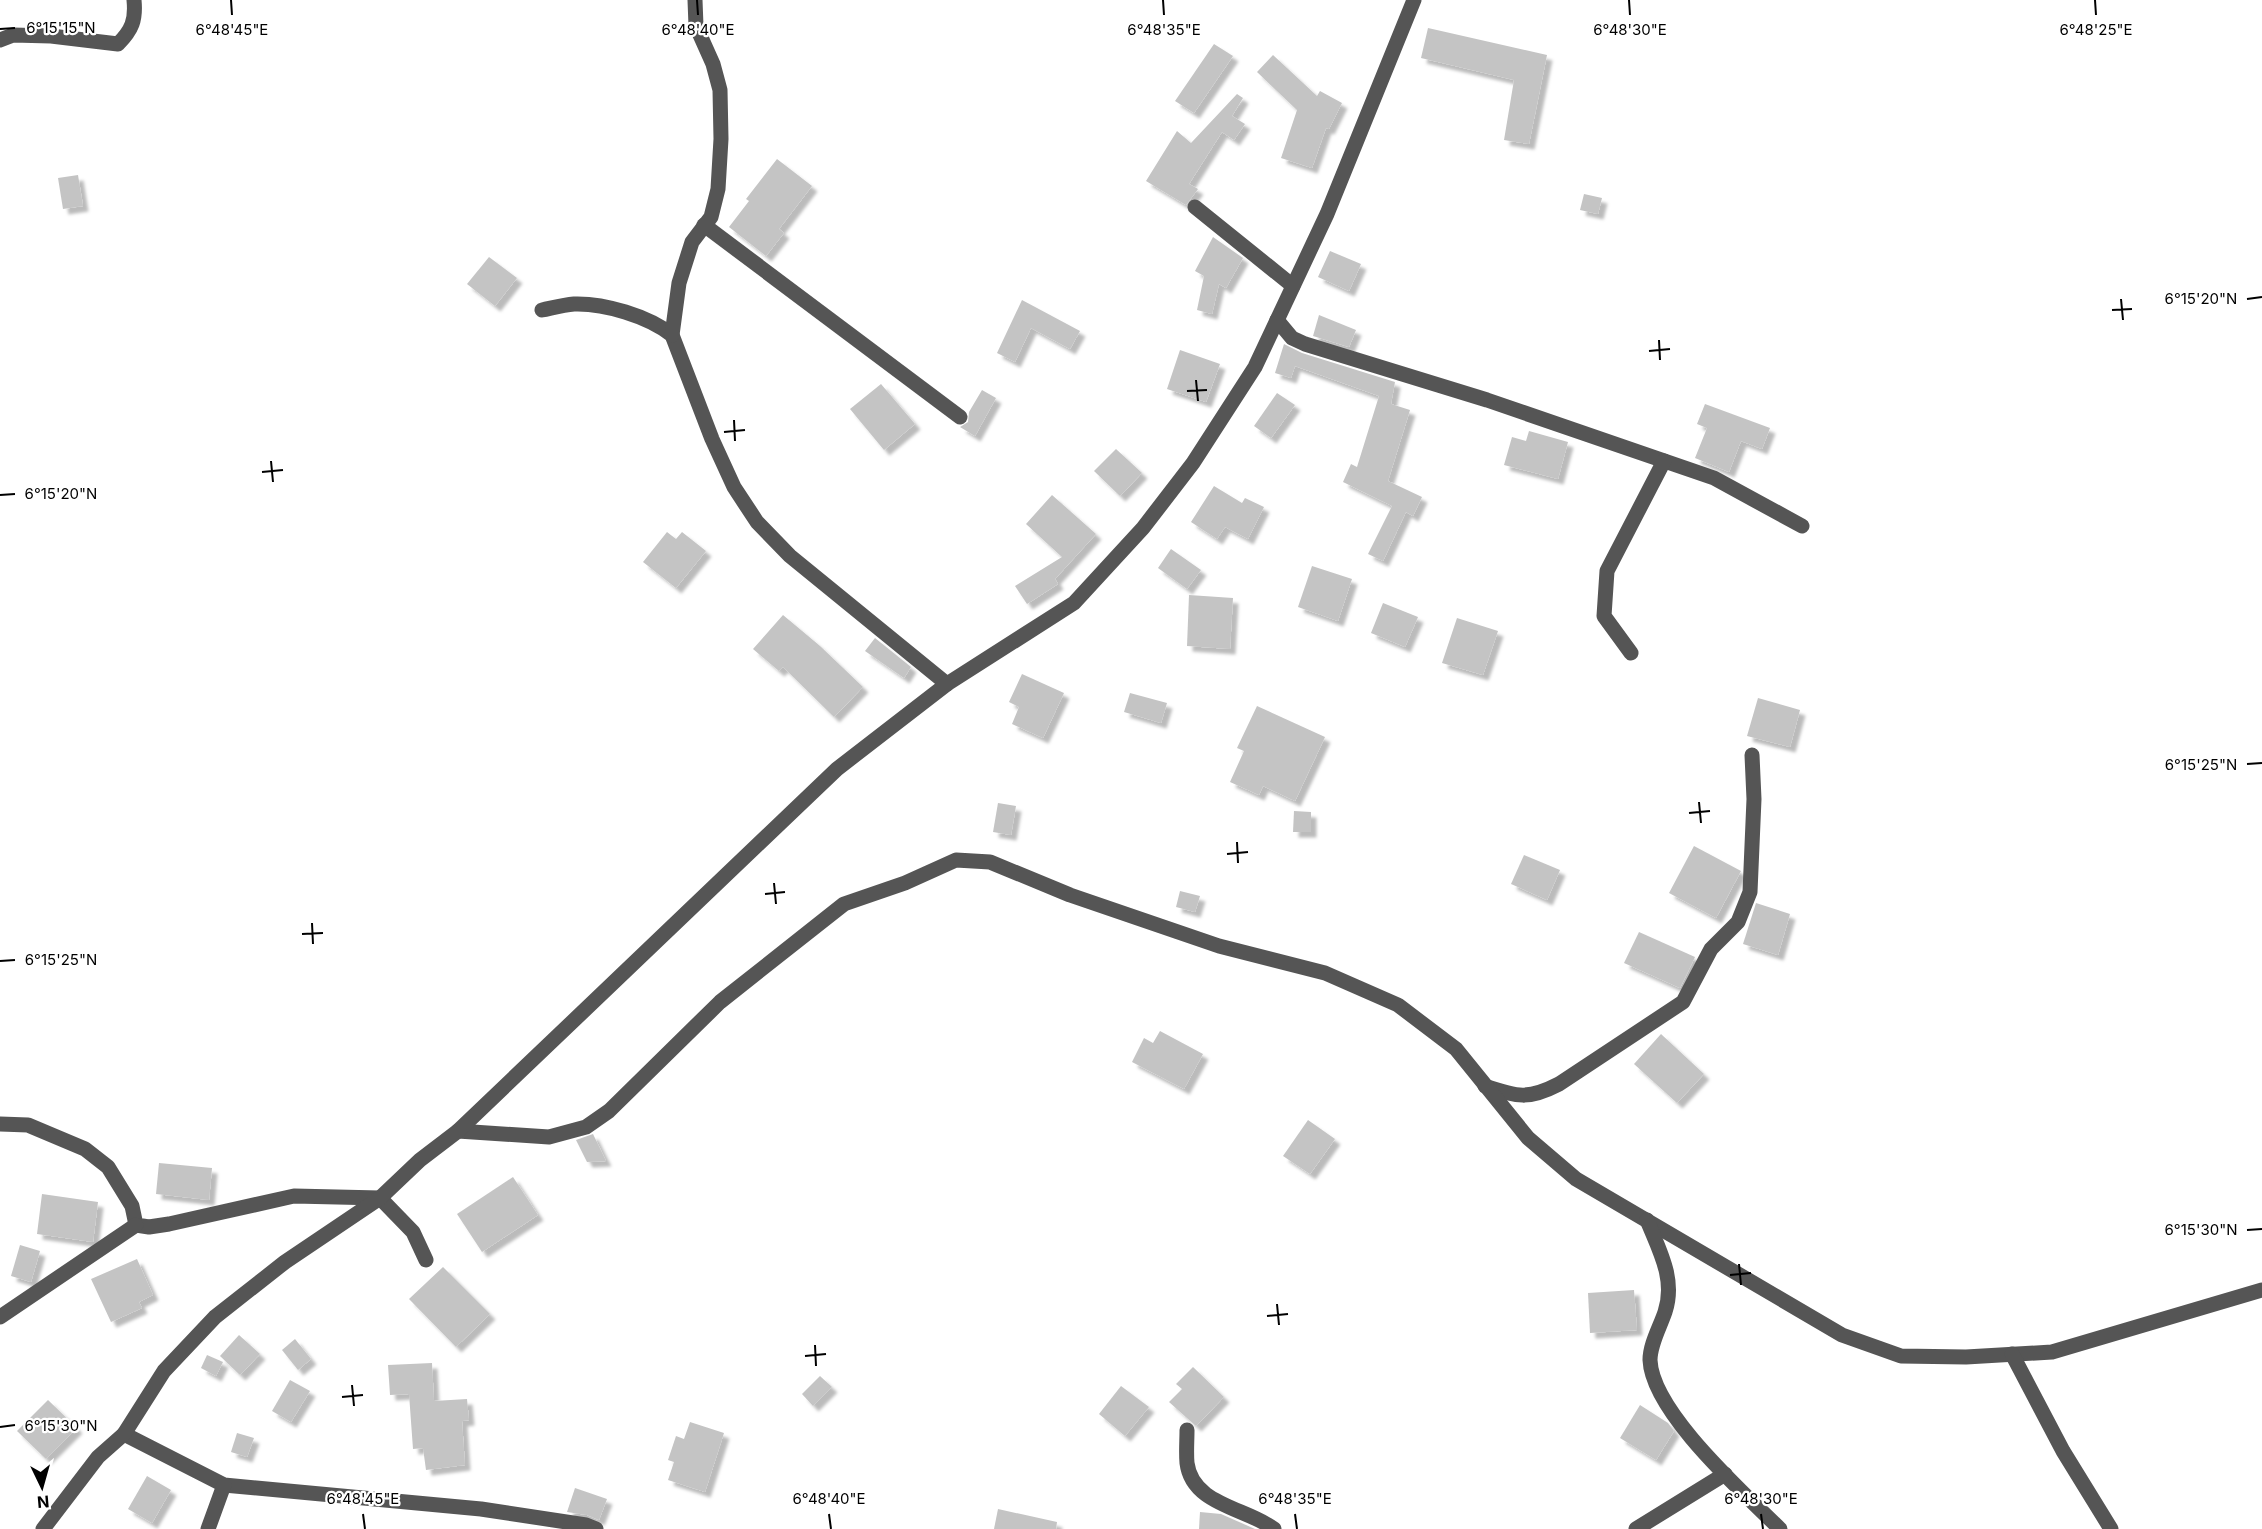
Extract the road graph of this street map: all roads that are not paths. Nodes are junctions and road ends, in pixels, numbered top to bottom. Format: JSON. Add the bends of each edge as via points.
{"nodes":[{"id":1,"x":134,"y":0,"type":"edge"},
{"id":2,"x":695,"y":0,"type":"edge"},
{"id":3,"x":1414,"y":0,"type":"edge"},
{"id":4,"x":0,"y":40,"type":"edge"},
{"id":5,"x":1195,"y":207,"type":"dead end"},
{"id":6,"x":704,"y":225,"type":"junction"},
{"id":7,"x":1293,"y":286,"type":"junction"},
{"id":8,"x":542,"y":310,"type":"dead end"},
{"id":9,"x":1277,"y":320,"type":"junction"},
{"id":10,"x":672,"y":335,"type":"junction"},
{"id":11,"x":960,"y":417,"type":"dead end"},
{"id":12,"x":1664,"y":461,"type":"junction"},
{"id":13,"x":1802,"y":526,"type":"dead end"},
{"id":14,"x":1631,"y":653,"type":"dead end"},
{"id":15,"x":947,"y":684,"type":"junction"},
{"id":16,"x":1752,"y":755,"type":"dead end"},
{"id":17,"x":1485,"y":1086,"type":"junction"},
{"id":18,"x":0,"y":1124,"type":"edge"},
{"id":19,"x":458,"y":1131,"type":"junction"},
{"id":20,"x":380,"y":1198,"type":"junction"},
{"id":21,"x":1647,"y":1220,"type":"junction"},
{"id":22,"x":136,"y":1225,"type":"junction"},
{"id":23,"x":426,"y":1260,"type":"dead end"},
{"id":24,"x":2262,"y":1290,"type":"edge"},
{"id":25,"x":0,"y":1317,"type":"edge"},
{"id":26,"x":2012,"y":1354,"type":"junction"},
{"id":27,"x":1187,"y":1430,"type":"dead end"},
{"id":28,"x":124,"y":1434,"type":"junction"},
{"id":29,"x":1725,"y":1474,"type":"junction"},
{"id":30,"x":224,"y":1485,"type":"junction"},
{"id":31,"x":534,"y":1523,"type":"edge"},
{"id":32,"x":43,"y":1529,"type":"edge"},
{"id":33,"x":208,"y":1529,"type":"edge"},
{"id":34,"x":597,"y":1529,"type":"edge"},
{"id":35,"x":1274,"y":1529,"type":"edge"},
{"id":36,"x":1636,"y":1529,"type":"edge"},
{"id":37,"x":1780,"y":1529,"type":"edge"},
{"id":38,"x":2111,"y":1529,"type":"edge"}],
"edges":[{"from":1,"to":4,"type":"street","via":[[135,18],[129,33],[118,44],[51,36],[14,35]]},
{"from":2,"to":6,"type":"street","via":[[696,26],[720,90],[718,189],[711,217]]},
{"from":3,"to":7,"type":"street","via":[[1327,214]]},
{"from":5,"to":7,"type":"street"},
{"from":6,"to":10,"type":"street","via":[[692,242],[679,283]]},
{"from":6,"to":11,"type":"street"},
{"from":7,"to":9,"type":"street"},
{"from":8,"to":10,"type":"street","via":[[574,304],[614,308],[662,327]]},
{"from":9,"to":12,"type":"street","via":[[1292,338],[1305,344],[1487,400]]},
{"from":9,"to":15,"type":"street","via":[[1255,367],[1193,463],[1143,528],[1074,603]]},
{"from":10,"to":15,"type":"street","via":[[712,439],[757,522],[790,556]]},
{"from":12,"to":13,"type":"street","via":[[1714,478]]},
{"from":12,"to":14,"type":"street","via":[[1608,571],[1604,616]]},
{"from":15,"to":19,"type":"street","via":[[837,768]]},
{"from":16,"to":17,"type":"street","via":[[1750,892],[1738,922],[1711,949],[1683,1002],[1538,1094],[1512,1095]]},
{"from":17,"to":19,"type":"street","via":[[1456,1049],[1398,1005],[1324,973],[1219,946],[1071,895],[990,862],[956,860],[844,904],[720,1002],[609,1111],[586,1127],[549,1137]]},
{"from":17,"to":21,"type":"street","via":[[1528,1138],[1576,1179]]},
{"from":18,"to":22,"type":"street","via":[[28,1125],[85,1149],[108,1167],[132,1206]]},
{"from":19,"to":20,"type":"street"},
{"from":20,"to":22,"type":"street","via":[[294,1196],[170,1224]]},
{"from":20,"to":23,"type":"street","via":[[413,1232]]},
{"from":20,"to":28,"type":"street","via":[[285,1262],[215,1317],[164,1371]]},
{"from":21,"to":26,"type":"street","via":[[1842,1335],[1901,1356],[1966,1358]]},
{"from":21,"to":29,"type":"street","via":[[1668,1275],[1666,1309],[1650,1361],[1656,1382],[1692,1439]]},
{"from":22,"to":25,"type":"street"},
{"from":24,"to":26,"type":"street","via":[[2052,1352]]},
{"from":26,"to":38,"type":"street"},
{"from":27,"to":35,"type":"street","via":[[1187,1465],[1195,1483],[1208,1497]]},
{"from":28,"to":30,"type":"street"},
{"from":28,"to":32,"type":"street","via":[[98,1457]]},
{"from":29,"to":36,"type":"street"},
{"from":29,"to":37,"type":"street"},
{"from":30,"to":31,"type":"street","via":[[481,1509]]},
{"from":30,"to":33,"type":"street"},
{"from":31,"to":34,"type":"street"}]}
